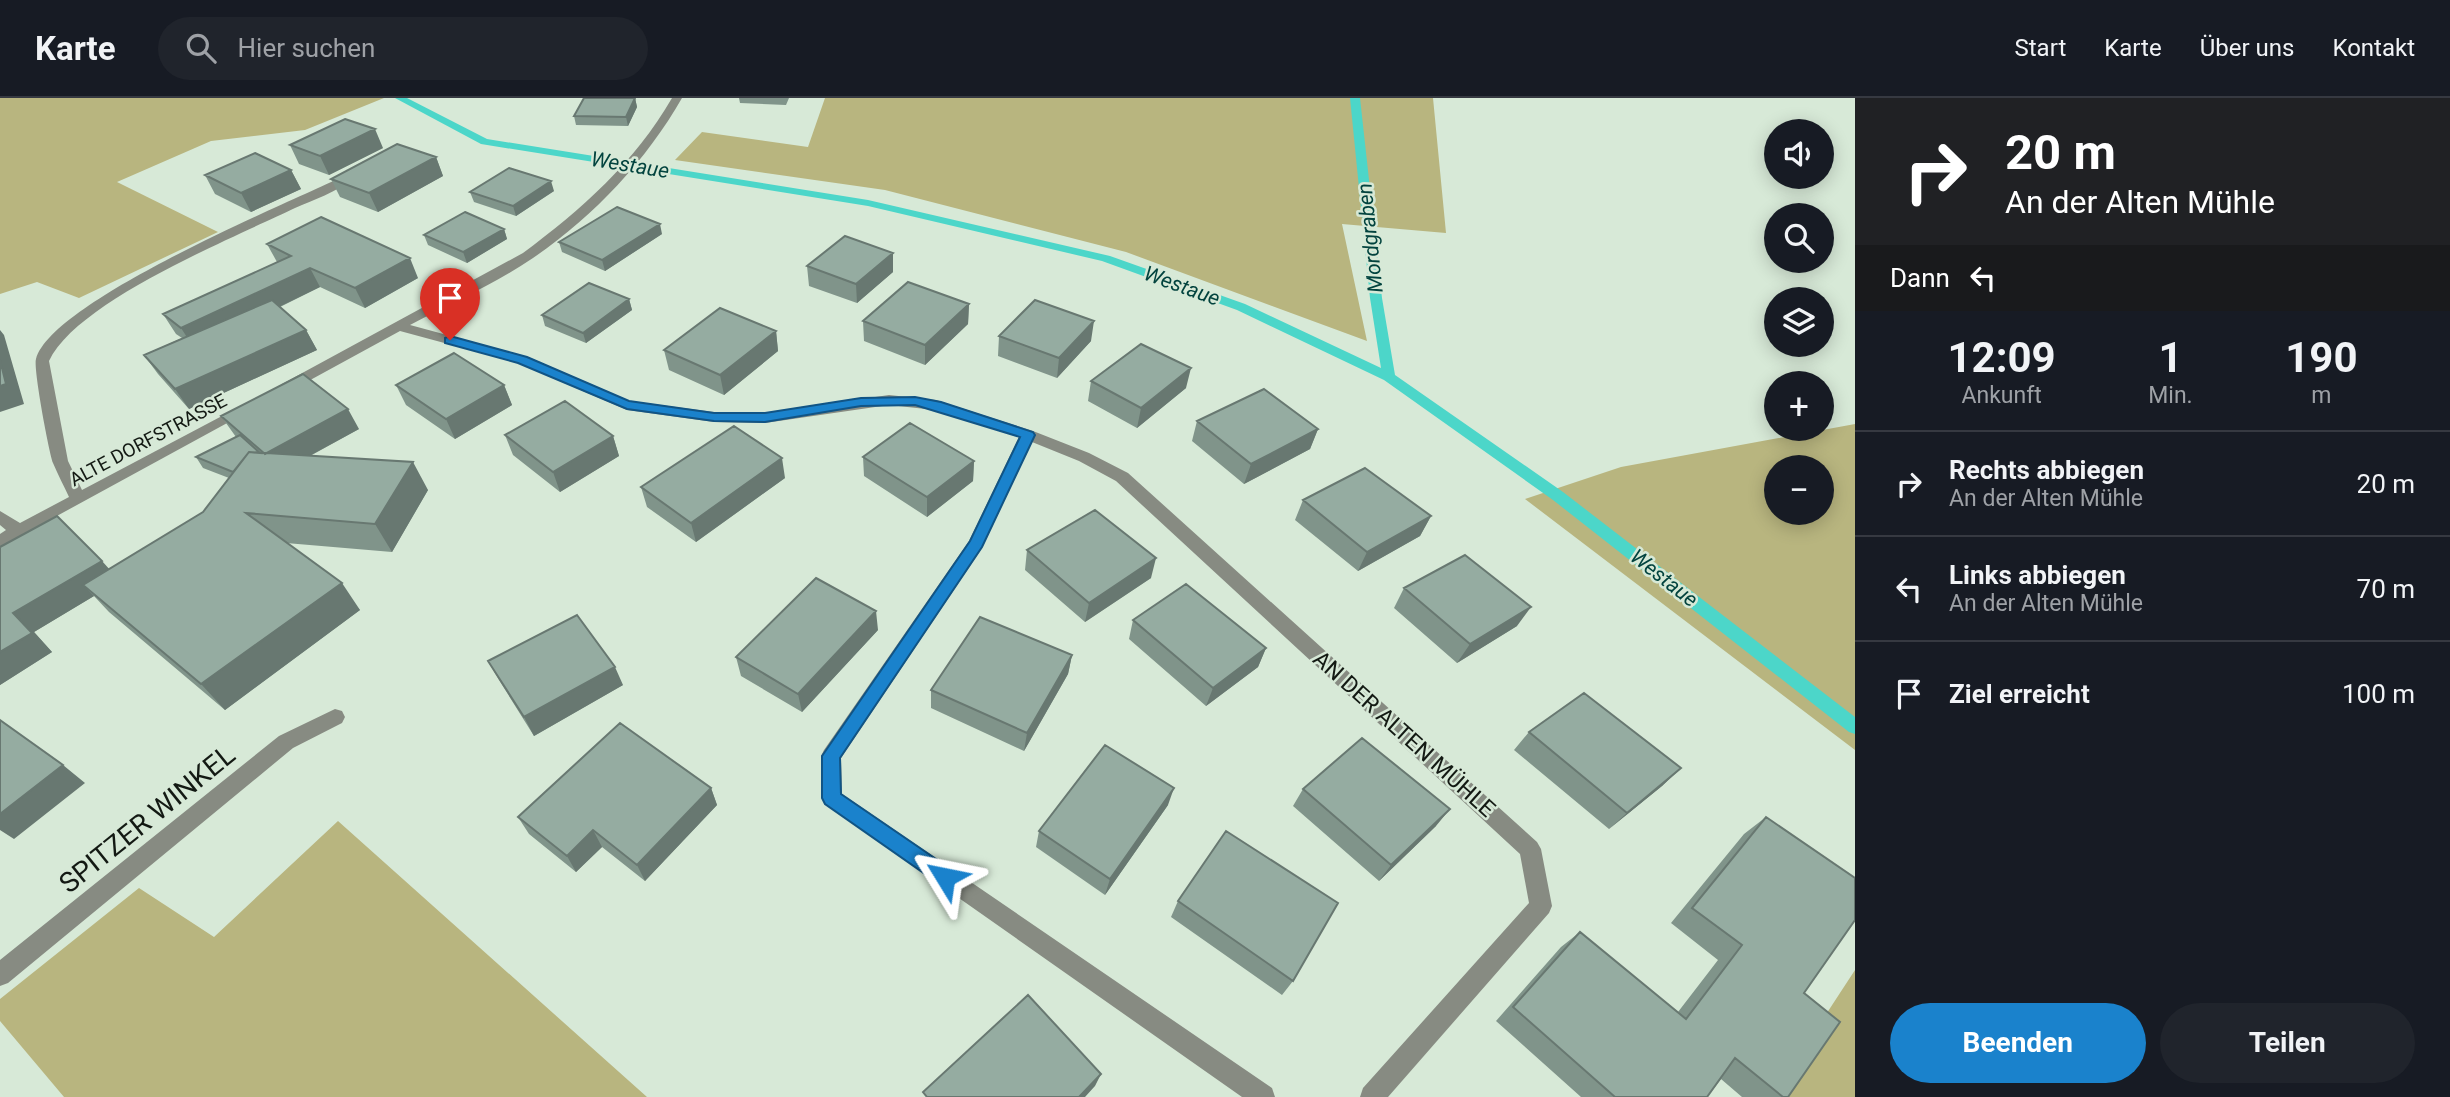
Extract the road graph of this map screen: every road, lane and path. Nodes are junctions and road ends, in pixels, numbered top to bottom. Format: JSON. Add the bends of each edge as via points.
{"nodes":[{"id":1,"x":677,"y":98,"type":"edge"},
{"id":2,"x":345,"y":179,"type":"edge"},
{"id":3,"x":401,"y":327,"type":"junction"},
{"id":4,"x":1028,"y":435,"type":"junction"},
{"id":5,"x":78,"y":499,"type":"junction"},
{"id":6,"x":0,"y":517,"type":"edge"},
{"id":7,"x":19,"y":531,"type":"junction"},
{"id":8,"x":0,"y":541,"type":"edge"},
{"id":9,"x":335,"y":717,"type":"dead end"},
{"id":10,"x":0,"y":975,"type":"edge"},
{"id":11,"x":1263,"y":1097,"type":"edge"},
{"id":12,"x":1372,"y":1097,"type":"edge"}],
"edges":[{"from":1,"to":3,"type":"street","name":"ALTE DORFSTRASSE","via":[[646,145],[557,235],[527,257]]},
{"from":2,"to":5,"type":"street","via":[[129,284],[50,344],[42,361],[60,461]]},
{"from":3,"to":4,"type":"street","name":"AN DER ALTEN MÜHLE","via":[[523,360],[627,405],[714,417],[765,418],[861,402],[915,401]]},
{"from":3,"to":5,"type":"street","name":"ALTE DORFSTRASSE"},
{"from":4,"to":11,"type":"street","via":[[976,544],[831,756],[832,798]]},
{"from":4,"to":12,"type":"street","name":"AN DER ALTEN MÜHLE","via":[[1122,477],[1530,849],[1541,906]]},
{"from":5,"to":7,"type":"street","name":"ALTE DORFSTRASSE"},
{"from":6,"to":7,"type":"street"},
{"from":7,"to":8,"type":"street","name":"ALTE DORFSTRASSE"},
{"from":9,"to":10,"type":"street","name":"SPITZER WINKEL","via":[[286,742]]}]}
